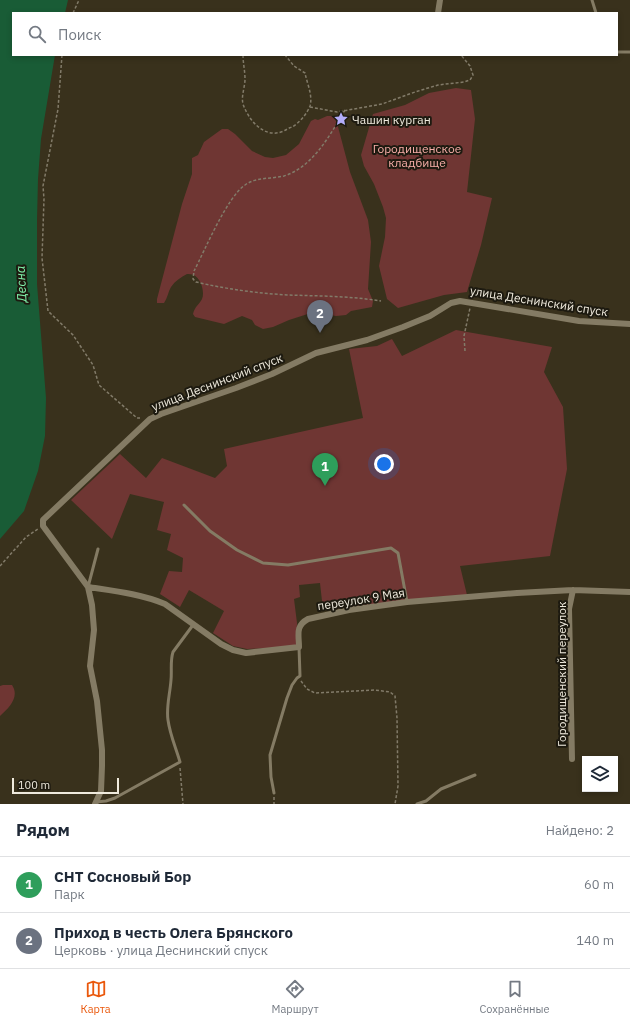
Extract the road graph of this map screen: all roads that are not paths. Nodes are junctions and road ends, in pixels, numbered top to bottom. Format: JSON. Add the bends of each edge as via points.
{"nodes":[{"id":1,"x":440,"y":0,"type":"edge"},
{"id":2,"x":592,"y":0,"type":"edge"},
{"id":3,"x":438,"y":12,"type":"edge"},
{"id":4,"x":596,"y":12,"type":"edge"},
{"id":5,"x":618,"y":52,"type":"edge"},
{"id":6,"x":630,"y":52,"type":"edge"},
{"id":7,"x":630,"y":324,"type":"edge"},
{"id":8,"x":184,"y":506,"type":"dead end"},
{"id":9,"x":98,"y":549,"type":"dead end"},
{"id":10,"x":88,"y":588,"type":"junction"},
{"id":11,"x":573,"y":590,"type":"junction"},
{"id":12,"x":630,"y":592,"type":"edge"},
{"id":13,"x":407,"y":602,"type":"junction"},
{"id":14,"x":194,"y":625,"type":"junction"},
{"id":15,"x":299,"y":648,"type":"junction"},
{"id":16,"x":572,"y":759,"type":"dead end"},
{"id":17,"x":475,"y":774,"type":"dead end"},
{"id":18,"x":274,"y":793,"type":"dead end"},
{"id":19,"x":96,"y":803,"type":"edge"},
{"id":20,"x":417,"y":804,"type":"edge"}],
"edges":[{"from":1,"to":3,"type":"street"},
{"from":2,"to":4,"type":"lane"},
{"from":5,"to":6,"type":"lane"},
{"from":7,"to":10,"type":"street","name":"улица Деснинский спуск","via":[[579,321],[460,301],[404,327],[316,353],[272,374],[161,414],[150,420],[43,520],[43,526]]},
{"from":8,"to":13,"type":"lane","via":[[210,531],[237,550],[263,563],[288,565],[391,548],[396,550]]},
{"from":9,"to":10,"type":"lane"},
{"from":10,"to":14,"type":"street","via":[[154,600],[165,604]]},
{"from":10,"to":19,"type":"street","via":[[94,630],[90,666],[102,750],[103,778]]},
{"from":11,"to":12,"type":"street","name":"переулок 9 Мая"},
{"from":11,"to":13,"type":"street","name":"переулок 9 Мая"},
{"from":11,"to":16,"type":"street","name":"Городищенский переулок","via":[[569,609]]},
{"from":13,"to":15,"type":"street","name":"переулок 9 Мая","via":[[308,619],[299,626]]},
{"from":14,"to":15,"type":"street","via":[[221,644],[239,652]]},
{"from":14,"to":19,"type":"lane","via":[[172,656],[167,707],[172,739],[180,762],[115,798]]},
{"from":15,"to":18,"type":"lane","via":[[300,676],[292,685],[287,698],[270,756]]},
{"from":17,"to":20,"type":"lane"}]}
